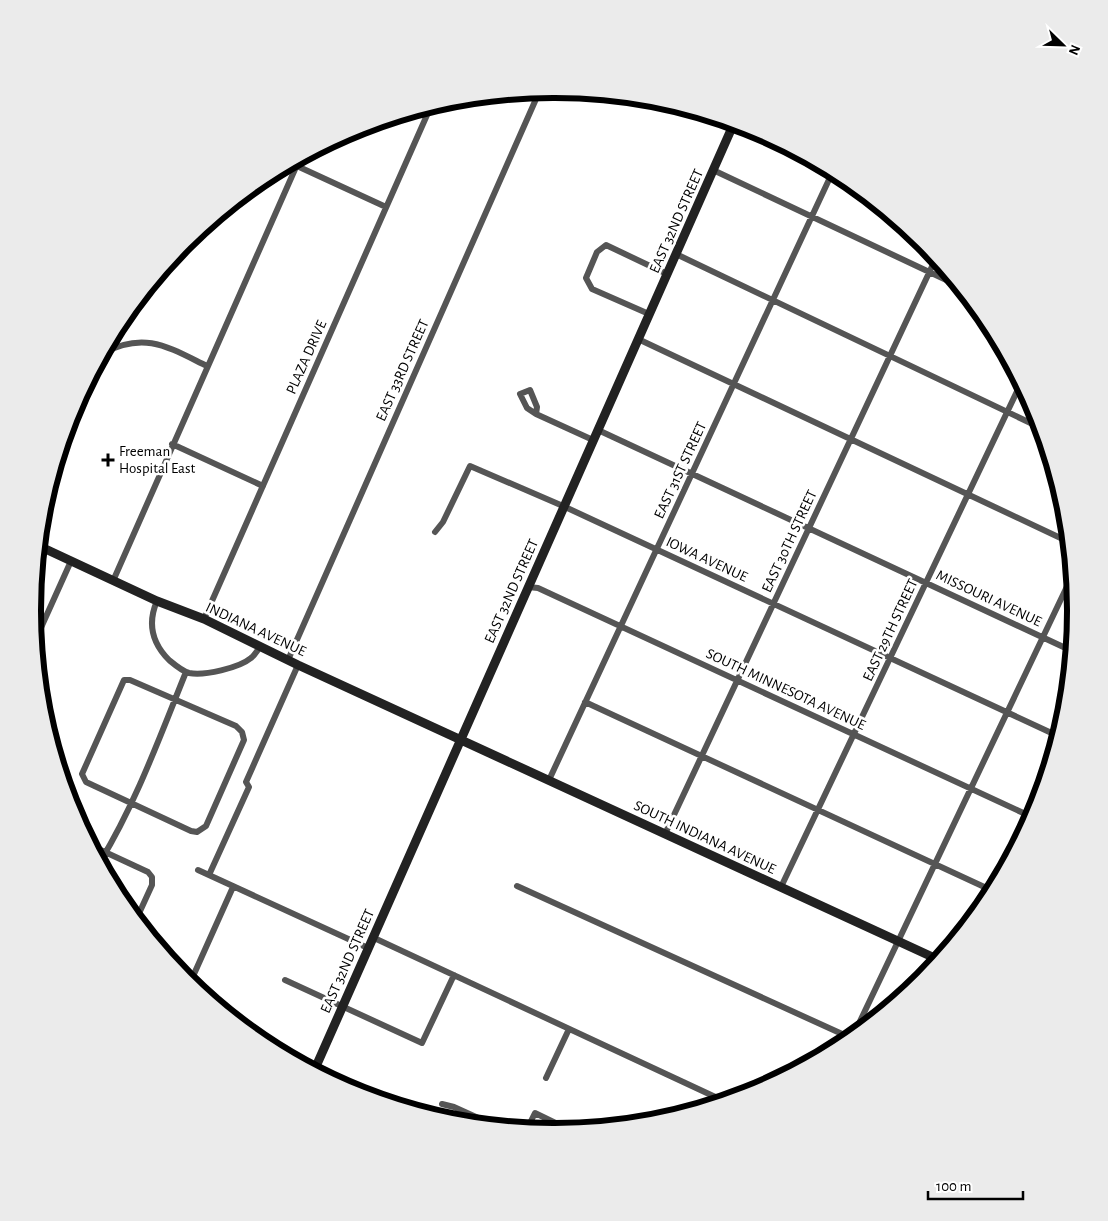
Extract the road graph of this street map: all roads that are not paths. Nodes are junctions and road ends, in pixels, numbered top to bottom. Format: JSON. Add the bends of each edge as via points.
{"nodes":[{"id":1,"x":536,"y":99,"type":"edge"},
{"id":2,"x":428,"y":114,"type":"edge"},
{"id":3,"x":731,"y":130,"type":"edge"},
{"id":4,"x":297,"y":167,"type":"edge"},
{"id":5,"x":295,"y":168,"type":"edge"},
{"id":6,"x":714,"y":170,"type":"junction"},
{"id":7,"x":830,"y":178,"type":"edge"},
{"id":8,"x":386,"y":207,"type":"junction"},
{"id":9,"x":813,"y":216,"type":"junction"},
{"id":10,"x":676,"y":254,"type":"junction"},
{"id":11,"x":933,"y":265,"type":"edge"},
{"id":12,"x":930,"y":272,"type":"junction"},
{"id":13,"x":667,"y":274,"type":"junction"},
{"id":14,"x":946,"y":280,"type":"edge"},
{"id":15,"x":773,"y":300,"type":"junction"},
{"id":16,"x":649,"y":314,"type":"junction"},
{"id":17,"x":638,"y":339,"type":"junction"},
{"id":18,"x":115,"y":347,"type":"edge"},
{"id":19,"x":890,"y":355,"type":"junction"},
{"id":20,"x":207,"y":366,"type":"junction"},
{"id":21,"x":734,"y":385,"type":"junction"},
{"id":22,"x":1017,"y":391,"type":"edge"},
{"id":23,"x":1007,"y":412,"type":"junction"},
{"id":24,"x":536,"y":414,"type":"dead end"},
{"id":25,"x":1032,"y":424,"type":"edge"},
{"id":26,"x":598,"y":430,"type":"junction"},
{"id":27,"x":593,"y":440,"type":"junction"},
{"id":28,"x":850,"y":440,"type":"junction"},
{"id":29,"x":172,"y":444,"type":"junction"},
{"id":30,"x":692,"y":474,"type":"junction"},
{"id":31,"x":263,"y":486,"type":"junction"},
{"id":32,"x":968,"y":495,"type":"junction"},
{"id":33,"x":563,"y":506,"type":"junction"},
{"id":34,"x":809,"y":528,"type":"junction"},
{"id":35,"x":435,"y":532,"type":"dead end"},
{"id":36,"x":1061,"y":538,"type":"edge"},
{"id":37,"x":45,"y":549,"type":"edge"},
{"id":38,"x":656,"y":550,"type":"junction"},
{"id":39,"x":71,"y":561,"type":"junction"},
{"id":40,"x":113,"y":581,"type":"junction"},
{"id":41,"x":926,"y":583,"type":"junction"},
{"id":42,"x":528,"y":587,"type":"junction"},
{"id":43,"x":1066,"y":588,"type":"edge"},
{"id":44,"x":157,"y":601,"type":"junction"},
{"id":45,"x":773,"y":604,"type":"junction"},
{"id":46,"x":204,"y":619,"type":"junction"},
{"id":47,"x":620,"y":626,"type":"junction"},
{"id":48,"x":42,"y":628,"type":"edge"},
{"id":49,"x":1043,"y":637,"type":"junction"},
{"id":50,"x":261,"y":646,"type":"junction"},
{"id":51,"x":1066,"y":647,"type":"edge"},
{"id":52,"x":890,"y":658,"type":"junction"},
{"id":53,"x":288,"y":660,"type":"junction"},
{"id":54,"x":298,"y":665,"type":"junction"},
{"id":55,"x":186,"y":672,"type":"junction"},
{"id":56,"x":737,"y":680,"type":"junction"},
{"id":57,"x":175,"y":699,"type":"junction"},
{"id":58,"x":585,"y":702,"type":"junction"},
{"id":59,"x":1007,"y":713,"type":"junction"},
{"id":60,"x":1051,"y":733,"type":"edge"},
{"id":61,"x":854,"y":734,"type":"junction"},
{"id":62,"x":460,"y":740,"type":"junction"},
{"id":63,"x":701,"y":756,"type":"junction"},
{"id":64,"x":549,"y":780,"type":"junction"},
{"id":65,"x":971,"y":788,"type":"junction"},
{"id":66,"x":132,"y":802,"type":"junction"},
{"id":67,"x":817,"y":811,"type":"junction"},
{"id":68,"x":1025,"y":814,"type":"edge"},
{"id":69,"x":665,"y":834,"type":"junction"},
{"id":70,"x":102,"y":852,"type":"edge"},
{"id":71,"x":106,"y":854,"type":"junction"},
{"id":72,"x":935,"y":864,"type":"junction"},
{"id":73,"x":198,"y":870,"type":"dead end"},
{"id":74,"x":209,"y":875,"type":"junction"},
{"id":75,"x":517,"y":886,"type":"dead end"},
{"id":76,"x":233,"y":887,"type":"junction"},
{"id":77,"x":782,"y":887,"type":"junction"},
{"id":78,"x":985,"y":887,"type":"edge"},
{"id":79,"x":140,"y":912,"type":"edge"},
{"id":80,"x":372,"y":938,"type":"junction"},
{"id":81,"x":898,"y":941,"type":"junction"},
{"id":82,"x":368,"y":948,"type":"junction"},
{"id":83,"x":932,"y":957,"type":"edge"},
{"id":84,"x":193,"y":975,"type":"edge"},
{"id":85,"x":454,"y":976,"type":"junction"},
{"id":86,"x":285,"y":980,"type":"dead end"},
{"id":87,"x":342,"y":1006,"type":"junction"},
{"id":88,"x":859,"y":1022,"type":"edge"},
{"id":89,"x":569,"y":1029,"type":"junction"},
{"id":90,"x":844,"y":1033,"type":"edge"},
{"id":91,"x":317,"y":1065,"type":"edge"},
{"id":92,"x":546,"y":1078,"type":"dead end"},
{"id":93,"x":716,"y":1097,"type":"edge"},
{"id":94,"x":442,"y":1104,"type":"dead end"},
{"id":95,"x":476,"y":1117,"type":"edge"},
{"id":96,"x":530,"y":1122,"type":"edge"},
{"id":97,"x":555,"y":1123,"type":"edge"}],
"edges":[{"from":1,"to":53,"type":"street","name":"EAST 33RD STREET"},
{"from":2,"to":8,"type":"street","name":"PLAZA DRIVE"},
{"from":3,"to":6,"type":"main road","name":"EAST 32ND STREET"},
{"from":4,"to":8,"type":"street"},
{"from":5,"to":20,"type":"street"},
{"from":6,"to":9,"type":"street"},
{"from":6,"to":10,"type":"main road","name":"EAST 32ND STREET"},
{"from":7,"to":9,"type":"street","name":"EAST 31ST STREET"},
{"from":8,"to":31,"type":"street","name":"PLAZA DRIVE"},
{"from":9,"to":12,"type":"street"},
{"from":9,"to":15,"type":"street","name":"EAST 31ST STREET"},
{"from":10,"to":13,"type":"main road","name":"EAST 32ND STREET"},
{"from":10,"to":15,"type":"street"},
{"from":11,"to":12,"type":"street","name":"EAST 30TH STREET"},
{"from":12,"to":14,"type":"street"},
{"from":12,"to":19,"type":"street","name":"EAST 30TH STREET"},
{"from":13,"to":16,"type":"main road","name":"EAST 32ND STREET"},
{"from":13,"to":16,"type":"street","via":[[606,245],[598,252],[586,278],[592,288]]},
{"from":15,"to":19,"type":"street"},
{"from":15,"to":21,"type":"street","name":"EAST 31ST STREET"},
{"from":16,"to":17,"type":"main road","name":"EAST 32ND STREET"},
{"from":17,"to":21,"type":"street"},
{"from":17,"to":26,"type":"main road","name":"EAST 32ND STREET"},
{"from":18,"to":20,"type":"street","via":[[139,341],[161,346]]},
{"from":19,"to":23,"type":"street"},
{"from":19,"to":28,"type":"street","name":"EAST 30TH STREET"},
{"from":20,"to":29,"type":"street"},
{"from":21,"to":28,"type":"street"},
{"from":21,"to":30,"type":"street","name":"EAST 31ST STREET"},
{"from":22,"to":23,"type":"street","name":"EAST 29TH STREET"},
{"from":23,"to":25,"type":"street"},
{"from":23,"to":32,"type":"street","name":"EAST 29TH STREET"},
{"from":24,"to":27,"type":"street"},
{"from":26,"to":27,"type":"main road","name":"EAST 32ND STREET"},
{"from":26,"to":30,"type":"street","name":"MISSOURI AVENUE"},
{"from":27,"to":33,"type":"main road","name":"EAST 32ND STREET"},
{"from":28,"to":32,"type":"street"},
{"from":28,"to":34,"type":"street","name":"EAST 30TH STREET"},
{"from":29,"to":31,"type":"street"},
{"from":29,"to":40,"type":"street"},
{"from":30,"to":34,"type":"street","name":"MISSOURI AVENUE"},
{"from":30,"to":38,"type":"street","name":"EAST 31ST STREET"},
{"from":31,"to":46,"type":"street","name":"PLAZA DRIVE"},
{"from":32,"to":36,"type":"street"},
{"from":32,"to":41,"type":"street","name":"EAST 29TH STREET"},
{"from":33,"to":35,"type":"street","name":"IOWA AVENUE","via":[[470,466]]},
{"from":33,"to":38,"type":"street","name":"IOWA AVENUE"},
{"from":33,"to":42,"type":"main road","name":"EAST 32ND STREET"},
{"from":34,"to":41,"type":"street","name":"MISSOURI AVENUE"},
{"from":34,"to":45,"type":"street","name":"EAST 30TH STREET"},
{"from":37,"to":39,"type":"main road","name":"INDIANA AVENUE"},
{"from":38,"to":45,"type":"street","name":"IOWA AVENUE"},
{"from":38,"to":47,"type":"street","name":"EAST 31ST STREET"},
{"from":39,"to":40,"type":"main road","name":"INDIANA AVENUE"},
{"from":39,"to":48,"type":"street"},
{"from":40,"to":44,"type":"main road","name":"INDIANA AVENUE"},
{"from":41,"to":49,"type":"street","name":"MISSOURI AVENUE"},
{"from":41,"to":52,"type":"street","name":"EAST 29TH STREET"},
{"from":42,"to":47,"type":"street","name":"SOUTH MINNESOTA AVENUE","via":[[538,588]]},
{"from":42,"to":62,"type":"main road","name":"EAST 32ND STREET"},
{"from":43,"to":49,"type":"street"},
{"from":44,"to":46,"type":"main road","name":"INDIANA AVENUE"},
{"from":44,"to":55,"type":"street","via":[[150,621],[156,644],[167,658]]},
{"from":45,"to":52,"type":"street","name":"IOWA AVENUE"},
{"from":45,"to":56,"type":"street","name":"EAST 30TH STREET"},
{"from":46,"to":50,"type":"main road","name":"INDIANA AVENUE"},
{"from":47,"to":56,"type":"street","name":"SOUTH MINNESOTA AVENUE"},
{"from":47,"to":58,"type":"street","name":"EAST 31ST STREET"},
{"from":49,"to":51,"type":"street","name":"MISSOURI AVENUE"},
{"from":49,"to":59,"type":"street"},
{"from":50,"to":53,"type":"main road","name":"INDIANA AVENUE"},
{"from":50,"to":55,"type":"street","via":[[251,658],[224,669]]},
{"from":52,"to":59,"type":"street","name":"IOWA AVENUE"},
{"from":52,"to":61,"type":"street","name":"EAST 29TH STREET"},
{"from":53,"to":54,"type":"main road","name":"INDIANA AVENUE"},
{"from":54,"to":62,"type":"main road","name":"INDIANA AVENUE"},
{"from":54,"to":74,"type":"street"},
{"from":55,"to":57,"type":"street"},
{"from":56,"to":61,"type":"street","name":"SOUTH MINNESOTA AVENUE"},
{"from":56,"to":63,"type":"street","name":"EAST 30TH STREET"},
{"from":57,"to":66,"type":"street"},
{"from":57,"to":66,"type":"street","via":[[124,680],[82,774],[86,782]]},
{"from":57,"to":66,"type":"street","via":[[236,726],[244,740],[206,826],[197,832]]},
{"from":58,"to":63,"type":"street"},
{"from":58,"to":64,"type":"street","name":"EAST 31ST STREET"},
{"from":59,"to":60,"type":"street","name":"IOWA AVENUE"},
{"from":59,"to":65,"type":"street"},
{"from":61,"to":65,"type":"street","name":"SOUTH MINNESOTA AVENUE"},
{"from":61,"to":67,"type":"street","name":"EAST 29TH STREET"},
{"from":62,"to":64,"type":"main road","name":"SOUTH INDIANA AVENUE"},
{"from":62,"to":80,"type":"main road","name":"EAST 32ND STREET"},
{"from":63,"to":67,"type":"street"},
{"from":63,"to":69,"type":"street","name":"EAST 30TH STREET"},
{"from":64,"to":69,"type":"main road","name":"SOUTH INDIANA AVENUE"},
{"from":65,"to":68,"type":"street","name":"SOUTH MINNESOTA AVENUE"},
{"from":65,"to":72,"type":"street"},
{"from":66,"to":71,"type":"street"},
{"from":67,"to":72,"type":"street"},
{"from":67,"to":77,"type":"street","name":"EAST 29TH STREET"},
{"from":69,"to":77,"type":"main road","name":"SOUTH INDIANA AVENUE"},
{"from":70,"to":71,"type":"street"},
{"from":71,"to":79,"type":"street","via":[[148,872],[152,877],[152,885]]},
{"from":72,"to":78,"type":"street"},
{"from":72,"to":81,"type":"street"},
{"from":73,"to":74,"type":"street"},
{"from":74,"to":76,"type":"street"},
{"from":75,"to":90,"type":"street"},
{"from":76,"to":82,"type":"street"},
{"from":76,"to":84,"type":"street"},
{"from":77,"to":81,"type":"main road","name":"SOUTH INDIANA AVENUE"},
{"from":80,"to":82,"type":"main road","name":"EAST 32ND STREET"},
{"from":80,"to":85,"type":"street"},
{"from":81,"to":83,"type":"main road","name":"SOUTH INDIANA AVENUE"},
{"from":81,"to":88,"type":"street"},
{"from":82,"to":87,"type":"main road","name":"EAST 32ND STREET"},
{"from":85,"to":87,"type":"street","via":[[422,1043]]},
{"from":85,"to":89,"type":"street"},
{"from":86,"to":87,"type":"street"},
{"from":87,"to":91,"type":"main road","name":"EAST 32ND STREET"},
{"from":89,"to":92,"type":"street"},
{"from":89,"to":93,"type":"street"},
{"from":94,"to":95,"type":"street"},
{"from":96,"to":97,"type":"street","via":[[534,1113]]}]}
